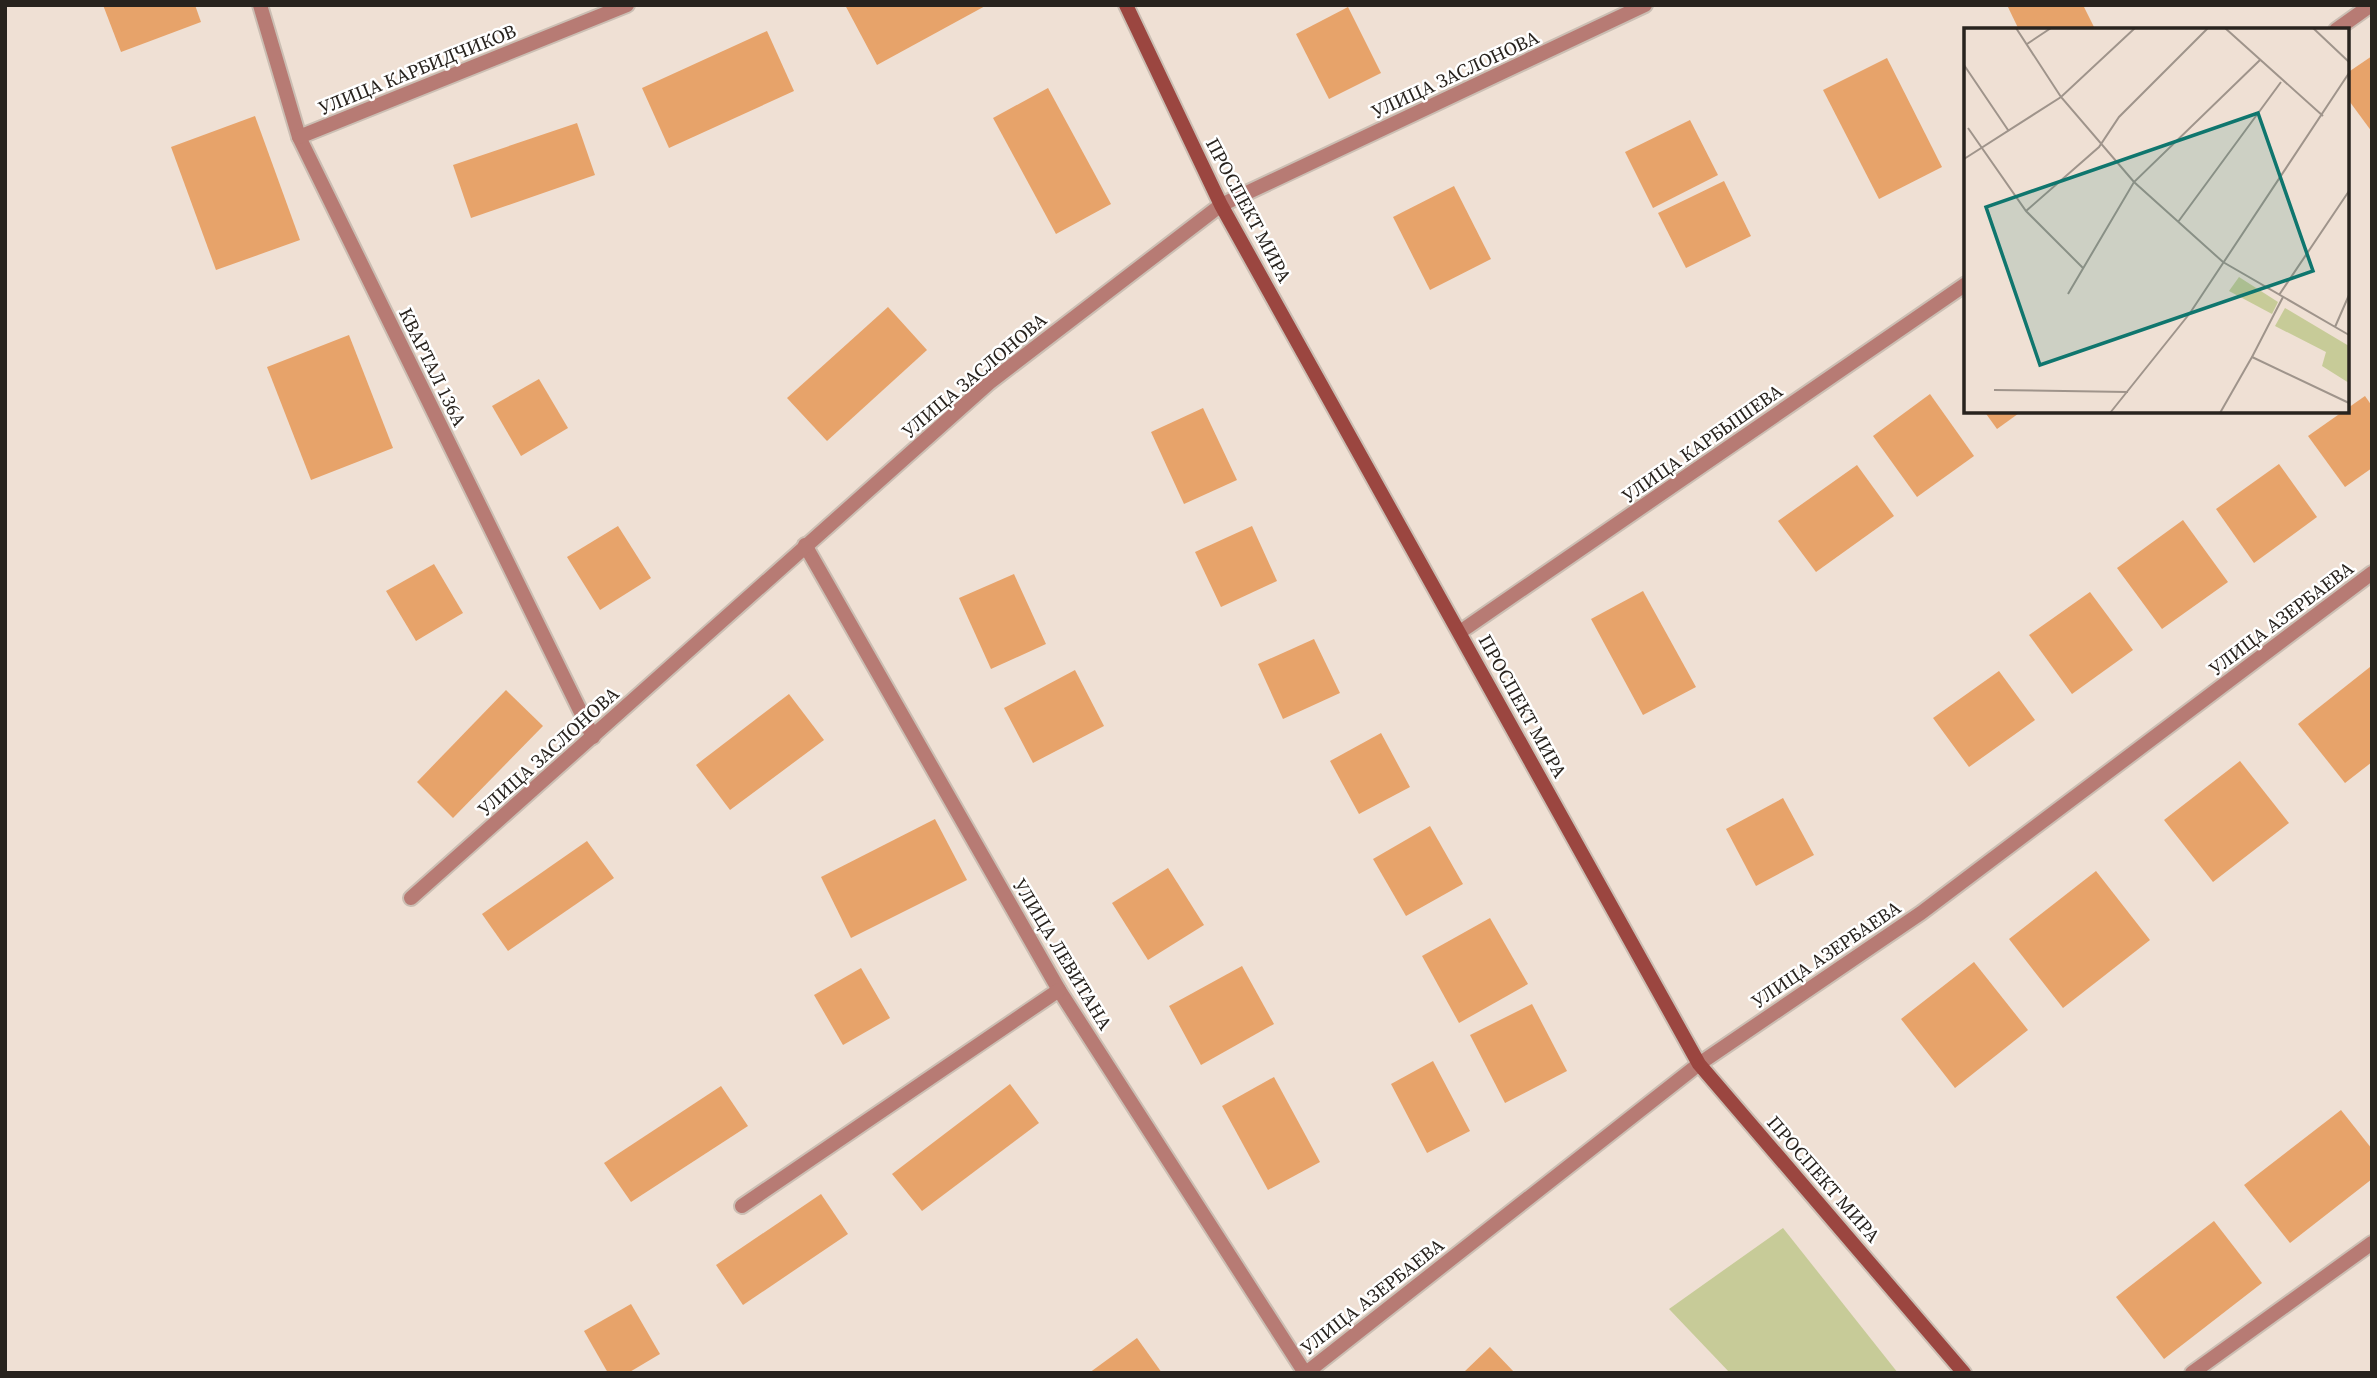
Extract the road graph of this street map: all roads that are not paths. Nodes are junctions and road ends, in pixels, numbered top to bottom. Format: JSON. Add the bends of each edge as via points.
{"nodes":[{"id":1,"x":260,"y":5,"type":"edge"},
{"id":2,"x":627,"y":5,"type":"edge"},
{"id":3,"x":1126,"y":5,"type":"edge"},
{"id":4,"x":1645,"y":5,"type":"edge"},
{"id":5,"x":2371,"y":5,"type":"edge"},
{"id":6,"x":2339,"y":28,"type":"edge"},
{"id":7,"x":299,"y":137,"type":"junction"},
{"id":8,"x":1221,"y":205,"type":"junction"},
{"id":9,"x":1964,"y":286,"type":"edge"},
{"id":10,"x":805,"y":545,"type":"junction"},
{"id":11,"x":2372,"y":573,"type":"edge"},
{"id":12,"x":1460,"y":632,"type":"junction"},
{"id":13,"x":593,"y":737,"type":"junction"},
{"id":14,"x":411,"y":898,"type":"dead end"},
{"id":15,"x":1059,"y":990,"type":"junction"},
{"id":16,"x":1699,"y":1064,"type":"junction"},
{"id":17,"x":742,"y":1206,"type":"dead end"},
{"id":18,"x":2372,"y":1243,"type":"edge"},
{"id":19,"x":1306,"y":1373,"type":"edge"},
{"id":20,"x":1964,"y":1373,"type":"edge"},
{"id":21,"x":2192,"y":1373,"type":"edge"}],
"edges":[{"from":1,"to":7,"type":"street","name":"КВАРТАЛ 136А"},
{"from":2,"to":7,"type":"street","name":"УЛИЦА КАРБИДЧИКОВ"},
{"from":3,"to":8,"type":"main road","name":"ПРОСПЕКТ МИРА"},
{"from":4,"to":8,"type":"street","name":"УЛИЦА ЗАСЛОНОВА"},
{"from":5,"to":6,"type":"street"},
{"from":7,"to":13,"type":"street","name":"КВАРТАЛ 136А"},
{"from":8,"to":10,"type":"street","name":"УЛИЦА ЗАСЛОНОВА","via":[[989,383]]},
{"from":8,"to":12,"type":"main road","name":"ПРОСПЕКТ МИРА"},
{"from":9,"to":12,"type":"street","name":"УЛИЦА КАРБЫШЕВА"},
{"from":10,"to":13,"type":"street","name":"УЛИЦА ЗАСЛОНОВА"},
{"from":10,"to":15,"type":"street","name":"УЛИЦА ЛЕВИТАНА"},
{"from":11,"to":16,"type":"street","name":"УЛИЦА АЗЕРБАЕВА","via":[[1921,913]]},
{"from":12,"to":16,"type":"main road","name":"ПРОСПЕКТ МИРА"},
{"from":13,"to":14,"type":"street","name":"УЛИЦА ЗАСЛОНОВА"},
{"from":15,"to":17,"type":"street"},
{"from":15,"to":19,"type":"street","name":"УЛИЦА ЛЕВИТАНА"},
{"from":16,"to":19,"type":"street","name":"УЛИЦА АЗЕРБАЕВА"},
{"from":16,"to":20,"type":"main road","name":"ПРОСПЕКТ МИРА"},
{"from":18,"to":21,"type":"street"}]}
